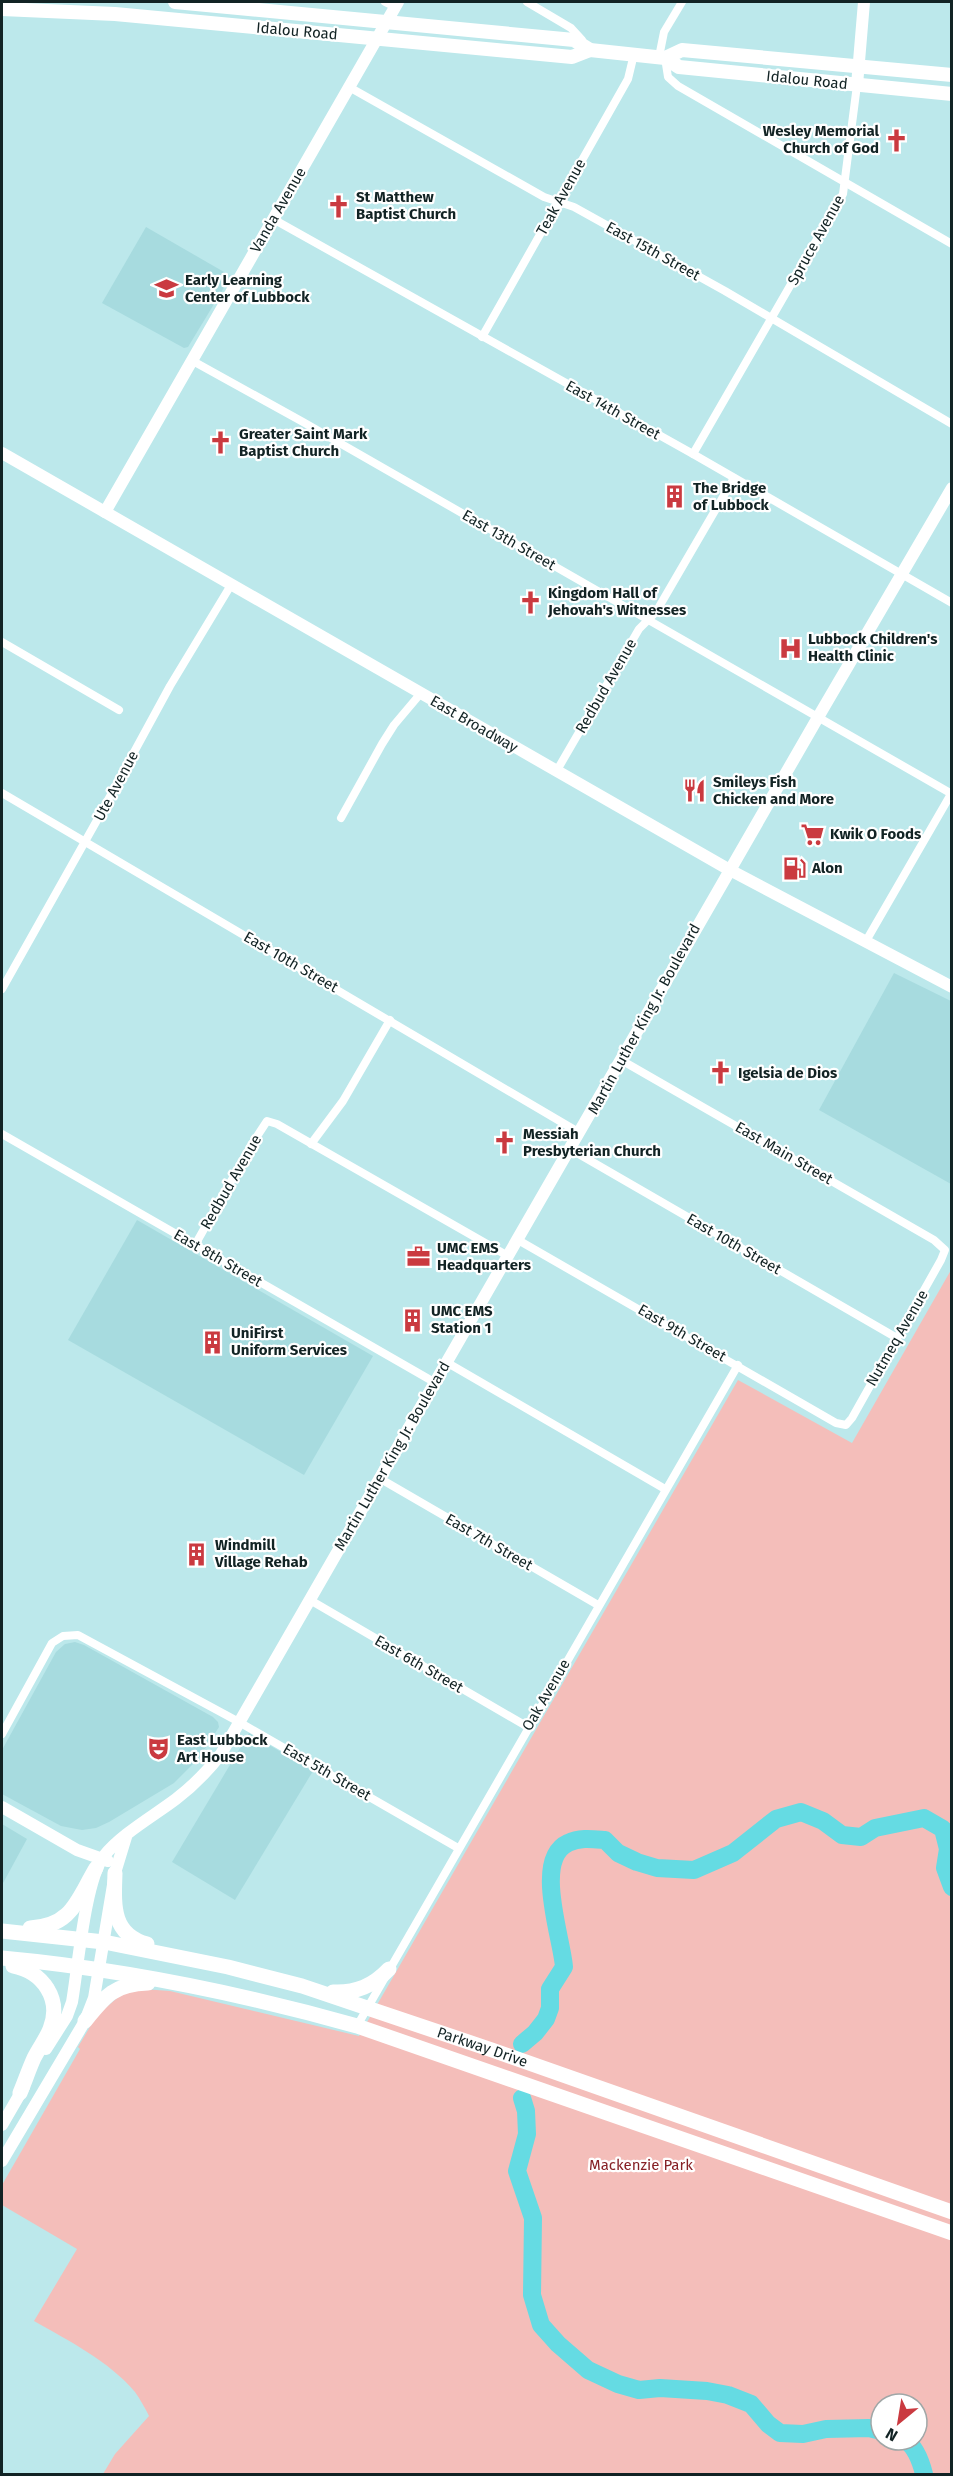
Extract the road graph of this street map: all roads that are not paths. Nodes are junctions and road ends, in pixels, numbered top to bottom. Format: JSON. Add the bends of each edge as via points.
{"nodes":[{"id":1,"x":175,"y":2,"type":"edge"},
{"id":2,"x":527,"y":2,"type":"edge"},
{"id":3,"x":682,"y":2,"type":"edge"},
{"id":4,"x":864,"y":2,"type":"edge"},
{"id":5,"x":393,"y":3,"type":"edge"},
{"id":6,"x":539,"y":5,"type":"edge"},
{"id":7,"x":2,"y":9,"type":"edge"},
{"id":8,"x":386,"y":22,"type":"junction"},
{"id":9,"x":376,"y":38,"type":"junction"},
{"id":10,"x":590,"y":50,"type":"junction"},
{"id":11,"x":634,"y":54,"type":"junction"},
{"id":12,"x":662,"y":58,"type":"junction"},
{"id":13,"x":859,"y":66,"type":"junction"},
{"id":14,"x":951,"y":75,"type":"edge"},
{"id":15,"x":857,"y":85,"type":"junction"},
{"id":16,"x":349,"y":87,"type":"junction"},
{"id":17,"x":951,"y":94,"type":"edge"},
{"id":18,"x":846,"y":184,"type":"junction"},
{"id":19,"x":559,"y":202,"type":"junction"},
{"id":20,"x":273,"y":219,"type":"junction"},
{"id":21,"x":951,"y":244,"type":"edge"},
{"id":22,"x":772,"y":318,"type":"junction"},
{"id":23,"x":482,"y":337,"type":"junction"},
{"id":24,"x":191,"y":360,"type":"junction"},
{"id":25,"x":951,"y":424,"type":"edge"},
{"id":26,"x":2,"y":453,"type":"edge"},
{"id":27,"x":693,"y":454,"type":"junction"},
{"id":28,"x":734,"y":478,"type":"junction"},
{"id":29,"x":951,"y":488,"type":"edge"},
{"id":30,"x":105,"y":512,"type":"junction"},
{"id":31,"x":901,"y":574,"type":"junction"},
{"id":32,"x":231,"y":585,"type":"junction"},
{"id":33,"x":951,"y":603,"type":"edge"},
{"id":34,"x":648,"y":620,"type":"junction"},
{"id":35,"x":2,"y":642,"type":"edge"},
{"id":36,"x":420,"y":693,"type":"junction"},
{"id":37,"x":119,"y":710,"type":"dead end"},
{"id":38,"x":818,"y":716,"type":"junction"},
{"id":39,"x":556,"y":772,"type":"junction"},
{"id":40,"x":2,"y":793,"type":"edge"},
{"id":41,"x":951,"y":794,"type":"edge"},
{"id":42,"x":341,"y":818,"type":"dead end"},
{"id":43,"x":86,"y":842,"type":"junction"},
{"id":44,"x":728,"y":869,"type":"junction"},
{"id":45,"x":866,"y":941,"type":"junction"},
{"id":46,"x":951,"y":987,"type":"edge"},
{"id":47,"x":2,"y":989,"type":"edge"},
{"id":48,"x":390,"y":1020,"type":"junction"},
{"id":49,"x":621,"y":1060,"type":"junction"},
{"id":50,"x":580,"y":1132,"type":"junction"},
{"id":51,"x":2,"y":1134,"type":"edge"},
{"id":52,"x":311,"y":1144,"type":"junction"},
{"id":53,"x":570,"y":1149,"type":"junction"},
{"id":54,"x":518,"y":1240,"type":"junction"},
{"id":55,"x":195,"y":1245,"type":"junction"},
{"id":56,"x":945,"y":1250,"type":"joint"},
{"id":57,"x":508,"y":1256,"type":"junction"},
{"id":58,"x":897,"y":1338,"type":"junction"},
{"id":59,"x":446,"y":1362,"type":"junction"},
{"id":60,"x":738,"y":1365,"type":"junction"},
{"id":61,"x":434,"y":1382,"type":"junction"},
{"id":62,"x":846,"y":1425,"type":"joint"},
{"id":63,"x":379,"y":1478,"type":"junction"},
{"id":64,"x":665,"y":1489,"type":"junction"},
{"id":65,"x":310,"y":1600,"type":"junction"},
{"id":66,"x":598,"y":1605,"type":"junction"},
{"id":67,"x":239,"y":1722,"type":"junction"},
{"id":68,"x":528,"y":1727,"type":"junction"},
{"id":69,"x":2,"y":1734,"type":"edge"},
{"id":70,"x":2,"y":1807,"type":"edge"},
{"id":71,"x":126,"y":1836,"type":"junction"},
{"id":72,"x":458,"y":1848,"type":"junction"},
{"id":73,"x":99,"y":1864,"type":"junction"},
{"id":74,"x":117,"y":1868,"type":"junction"},
{"id":75,"x":2,"y":1930,"type":"edge"},
{"id":76,"x":82,"y":1939,"type":"junction"},
{"id":77,"x":104,"y":1942,"type":"junction"},
{"id":78,"x":2,"y":1958,"type":"edge"},
{"id":79,"x":2,"y":1964,"type":"edge"},
{"id":80,"x":78,"y":1966,"type":"junction"},
{"id":81,"x":228,"y":1967,"type":"junction"},
{"id":82,"x":100,"y":1968,"type":"junction"},
{"id":83,"x":388,"y":1969,"type":"junction"},
{"id":84,"x":197,"y":1987,"type":"junction"},
{"id":85,"x":314,"y":1990,"type":"junction"},
{"id":86,"x":367,"y":2007,"type":"junction"},
{"id":87,"x":85,"y":2021,"type":"junction"},
{"id":88,"x":357,"y":2026,"type":"junction"},
{"id":89,"x":20,"y":2093,"type":"junction"},
{"id":90,"x":2,"y":2125,"type":"edge"},
{"id":91,"x":2,"y":2161,"type":"edge"},
{"id":92,"x":951,"y":2212,"type":"edge"},
{"id":93,"x":951,"y":2233,"type":"edge"}],
"edges":[{"from":1,"to":8,"type":"main road","name":"Idalou Road"},
{"from":2,"to":6,"type":"street"},
{"from":3,"to":12,"type":"street","via":[[664,33]]},
{"from":4,"to":13,"type":"main road","name":"Spruce Avenue"},
{"from":5,"to":8,"type":"main road","name":"Vanda Avenue"},
{"from":6,"to":10,"type":"street","via":[[571,28]]},
{"from":7,"to":9,"type":"main road","name":"Idalou Road","via":[[95,12]]},
{"from":8,"to":9,"type":"main road","name":"Vanda Avenue"},
{"from":8,"to":10,"type":"main road","name":"Idalou Road","via":[[574,39]]},
{"from":9,"to":10,"type":"main road","name":"Idalou Road","via":[[572,57]]},
{"from":9,"to":16,"type":"main road","name":"Vanda Avenue"},
{"from":10,"to":11,"type":"main road","name":"Idalou Road"},
{"from":11,"to":12,"type":"main road","name":"Idalou Road"},
{"from":11,"to":19,"type":"street","name":"Teak Avenue","via":[[628,79]]},
{"from":12,"to":13,"type":"main road","name":"Idalou Road","via":[[682,50]]},
{"from":12,"to":15,"type":"main road","name":"Idalou Road","via":[[679,68]]},
{"from":12,"to":18,"type":"street","via":[[668,77],[678,86]]},
{"from":13,"to":14,"type":"main road","name":"Idalou Road"},
{"from":13,"to":15,"type":"main road","name":"Spruce Avenue"},
{"from":15,"to":17,"type":"main road","name":"Idalou Road"},
{"from":15,"to":18,"type":"street","name":"Spruce Avenue"},
{"from":16,"to":19,"type":"street","name":"East 15th Street"},
{"from":16,"to":20,"type":"main road","name":"Vanda Avenue"},
{"from":18,"to":21,"type":"street"},
{"from":18,"to":22,"type":"street","name":"Spruce Avenue"},
{"from":19,"to":22,"type":"street","name":"East 15th Street"},
{"from":19,"to":23,"type":"street","name":"Teak Avenue"},
{"from":20,"to":23,"type":"street","name":"East 14th Street"},
{"from":20,"to":24,"type":"main road","name":"Vanda Avenue"},
{"from":22,"to":25,"type":"street","name":"East 15th Street"},
{"from":22,"to":27,"type":"street","name":"Spruce Avenue"},
{"from":23,"to":27,"type":"street","name":"East 14th Street"},
{"from":24,"to":30,"type":"main road","name":"Vanda Avenue"},
{"from":24,"to":34,"type":"street","name":"East 13th Street"},
{"from":26,"to":30,"type":"main road","name":"East Broadway"},
{"from":27,"to":28,"type":"street","name":"East 14th Street"},
{"from":28,"to":31,"type":"street","name":"East 14th Street"},
{"from":28,"to":34,"type":"street","name":"Redbud Avenue"},
{"from":29,"to":31,"type":"main road","name":"Martin Luther King Jr. Boulevard"},
{"from":30,"to":32,"type":"main road","name":"East Broadway"},
{"from":31,"to":33,"type":"street","name":"East 14th Street"},
{"from":31,"to":38,"type":"main road","name":"Martin Luther King Jr. Boulevard"},
{"from":32,"to":36,"type":"main road","name":"East Broadway"},
{"from":32,"to":43,"type":"street","name":"Ute Avenue","via":[[176,676]]},
{"from":34,"to":38,"type":"street","name":"East 13th Street"},
{"from":34,"to":39,"type":"street","name":"Redbud Avenue","via":[[639,629]]},
{"from":35,"to":37,"type":"street"},
{"from":36,"to":39,"type":"main road","name":"East Broadway"},
{"from":36,"to":42,"type":"street","via":[[394,725]]},
{"from":38,"to":41,"type":"street","name":"East 13th Street"},
{"from":38,"to":44,"type":"main road","name":"Martin Luther King Jr. Boulevard"},
{"from":39,"to":44,"type":"main road","name":"East Broadway"},
{"from":40,"to":43,"type":"street","name":"East 10th Street"},
{"from":41,"to":45,"type":"street"},
{"from":43,"to":47,"type":"street","name":"Ute Avenue"},
{"from":43,"to":48,"type":"street","name":"East 10th Street"},
{"from":44,"to":45,"type":"main road","name":"East Broadway"},
{"from":44,"to":49,"type":"main road","name":"Martin Luther King Jr. Boulevard"},
{"from":45,"to":46,"type":"main road","name":"East Broadway"},
{"from":48,"to":50,"type":"street","name":"East 10th Street"},
{"from":48,"to":52,"type":"street","via":[[343,1101]]},
{"from":49,"to":50,"type":"main road","name":"Martin Luther King Jr. Boulevard"},
{"from":49,"to":56,"type":"street","name":"East Main Street","via":[[934,1240]]},
{"from":50,"to":53,"type":"main road","name":"Martin Luther King Jr. Boulevard"},
{"from":51,"to":55,"type":"street","name":"East 8th Street"},
{"from":52,"to":55,"type":"street","name":"Redbud Avenue","via":[[267,1121]]},
{"from":52,"to":57,"type":"street"},
{"from":53,"to":54,"type":"main road","name":"Martin Luther King Jr. Boulevard"},
{"from":53,"to":58,"type":"street","name":"East 10th Street"},
{"from":54,"to":57,"type":"main road","name":"Martin Luther King Jr. Boulevard"},
{"from":54,"to":60,"type":"street","name":"East 9th Street"},
{"from":55,"to":61,"type":"street","name":"East 8th Street"},
{"from":56,"to":58,"type":"street","name":"Nutmeq Avenue"},
{"from":57,"to":59,"type":"main road","name":"Martin Luther King Jr. Boulevard"},
{"from":58,"to":62,"type":"street","name":"Nutmeq Avenue"},
{"from":59,"to":61,"type":"main road","name":"Martin Luther King Jr. Boulevard"},
{"from":59,"to":64,"type":"street"},
{"from":60,"to":62,"type":"street","name":"East 9th Street"},
{"from":60,"to":64,"type":"street","name":"Oak Avenue"},
{"from":61,"to":63,"type":"main road","name":"Martin Luther King Jr. Boulevard"},
{"from":63,"to":65,"type":"main road","name":"Martin Luther King Jr. Boulevard"},
{"from":63,"to":66,"type":"street","name":"East 7th Street"},
{"from":64,"to":66,"type":"street","name":"Oak Avenue"},
{"from":65,"to":67,"type":"main road","name":"Martin Luther King Jr. Boulevard"},
{"from":65,"to":68,"type":"street","name":"East 6th Street"},
{"from":66,"to":68,"type":"street","name":"Oak Avenue"},
{"from":67,"to":69,"type":"street","name":"East 5th Street","via":[[94,1642],[67,1635],[51,1645]]},
{"from":67,"to":71,"type":"main road","name":"Martin Luther King Jr. Boulevard","via":[[221,1755],[203,1777]]},
{"from":67,"to":72,"type":"street","name":"East 5th Street"},
{"from":68,"to":72,"type":"street","name":"Oak Avenue"},
{"from":70,"to":73,"type":"main road"},
{"from":71,"to":73,"type":"main road","name":"Martin Luther King Jr. Boulevard"},
{"from":71,"to":74,"type":"main road"},
{"from":72,"to":83,"type":"street","name":"Oak Avenue"},
{"from":73,"to":74,"type":"main road"},
{"from":73,"to":75,"type":"highway","via":[[75,1907],[58,1922]]},
{"from":73,"to":76,"type":"main road"},
{"from":74,"to":77,"type":"main road"},
{"from":74,"to":81,"type":"highway","via":[[116,1917],[124,1931],[144,1943]]},
{"from":75,"to":76,"type":"highway","name":"Parkway Drive"},
{"from":76,"to":77,"type":"highway","name":"Parkway Drive"},
{"from":76,"to":80,"type":"main road"},
{"from":77,"to":81,"type":"highway","name":"Parkway Drive"},
{"from":77,"to":82,"type":"main road"},
{"from":78,"to":80,"type":"highway","name":"Parkway Drive"},
{"from":79,"to":89,"type":"highway","via":[[23,1968],[40,1978],[48,1987],[54,2008],[50,2030]]},
{"from":80,"to":82,"type":"highway","name":"Parkway Drive"},
{"from":80,"to":89,"type":"main road","via":[[67,2016]]},
{"from":81,"to":85,"type":"highway","name":"Parkway Drive"},
{"from":82,"to":84,"type":"highway","name":"Parkway Drive"},
{"from":82,"to":87,"type":"main road"},
{"from":83,"to":85,"type":"highway","via":[[378,1981],[363,1989]]},
{"from":83,"to":86,"type":"street","name":"Oak Avenue"},
{"from":84,"to":87,"type":"highway","via":[[131,1983],[111,1992]]},
{"from":84,"to":88,"type":"highway","name":"Parkway Drive"},
{"from":85,"to":86,"type":"highway","name":"Parkway Drive"},
{"from":86,"to":88,"type":"street","name":"Oak Avenue"},
{"from":86,"to":92,"type":"highway","name":"Parkway Drive"},
{"from":87,"to":91,"type":"main road"},
{"from":88,"to":93,"type":"highway","name":"Parkway Drive"},
{"from":89,"to":90,"type":"main road"}]}
